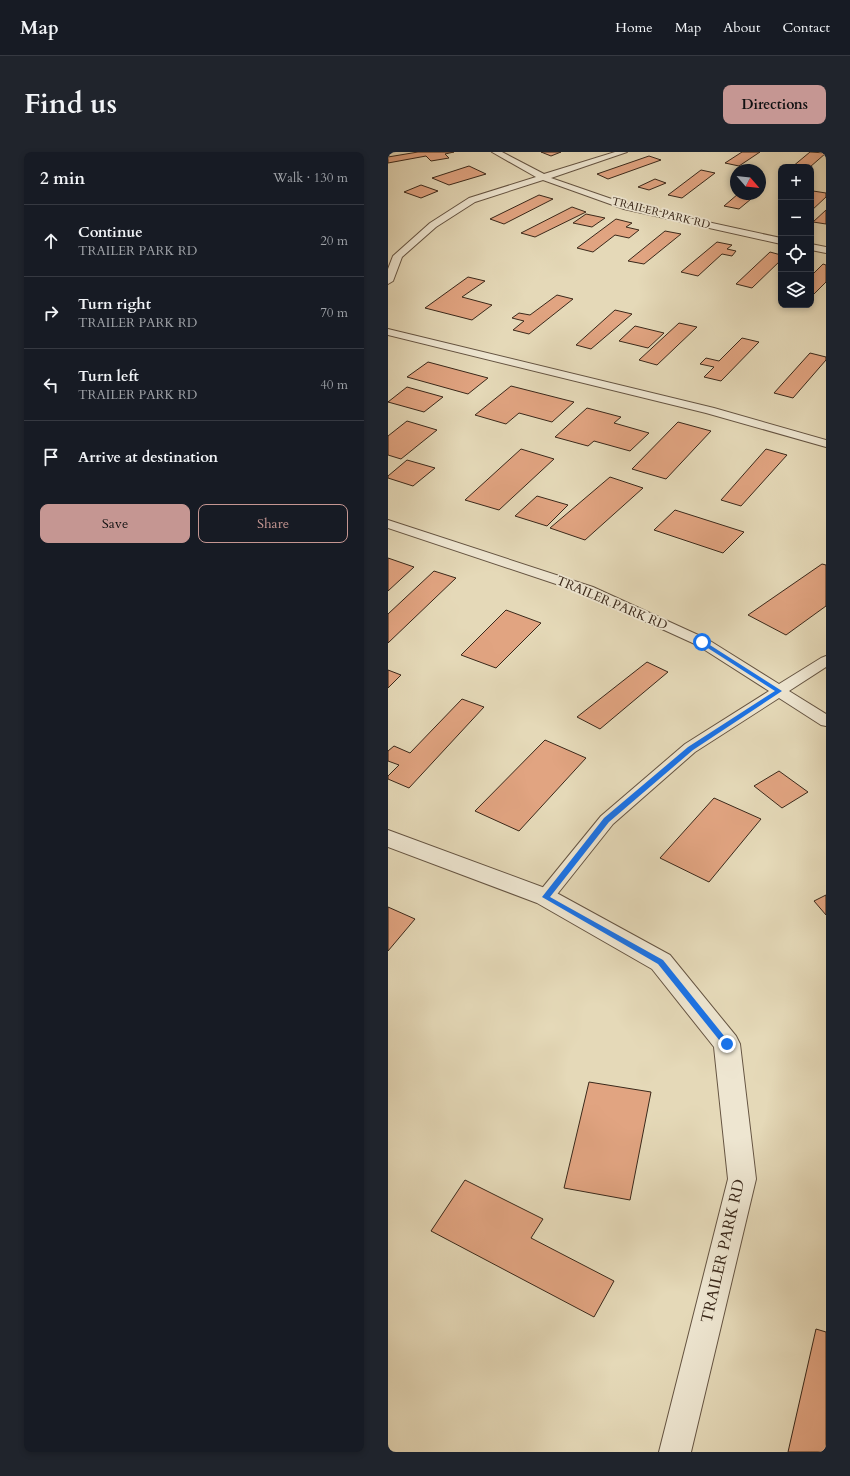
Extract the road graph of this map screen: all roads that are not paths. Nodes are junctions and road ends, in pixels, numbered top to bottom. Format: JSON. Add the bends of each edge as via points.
{"nodes":[{"id":1,"x":496,"y":152,"type":"edge"},
{"id":2,"x":623,"y":152,"type":"edge"},
{"id":3,"x":544,"y":178,"type":"junction"},
{"id":4,"x":778,"y":240,"type":"edge"},
{"id":5,"x":814,"y":248,"type":"edge"},
{"id":6,"x":826,"y":250,"type":"edge"},
{"id":7,"x":388,"y":281,"type":"edge"},
{"id":8,"x":388,"y":332,"type":"edge"},
{"id":9,"x":826,"y":444,"type":"edge"},
{"id":10,"x":388,"y":524,"type":"edge"},
{"id":11,"x":826,"y":661,"type":"edge"},
{"id":12,"x":779,"y":691,"type":"junction"},
{"id":13,"x":826,"y":721,"type":"edge"},
{"id":14,"x":388,"y":838,"type":"edge"},
{"id":15,"x":545,"y":897,"type":"junction"},
{"id":16,"x":675,"y":1452,"type":"edge"}],
"edges":[{"from":1,"to":3,"type":"lane","name":"TRAILER PARK RD"},
{"from":2,"to":3,"type":"lane"},
{"from":3,"to":4,"type":"lane","name":"TRAILER PARK RD","via":[[626,207]]},
{"from":3,"to":7,"type":"lane","via":[[472,200],[433,225],[398,256]]},
{"from":5,"to":6,"type":"lane"},
{"from":8,"to":9,"type":"lane","via":[[710,410]]},
{"from":10,"to":12,"type":"lane","name":"TRAILER PARK RD","via":[[588,590],[702,642]]},
{"from":11,"to":12,"type":"lane"},
{"from":12,"to":13,"type":"lane","name":"TRAILER PARK RD"},
{"from":12,"to":15,"type":"lane","via":[[690,748],[607,820]]},
{"from":14,"to":15,"type":"street","name":"TRAILER PARK RD"},
{"from":15,"to":16,"type":"street","name":"TRAILER PARK RD","via":[[661,962],[727,1044],[742,1179]]}]}
